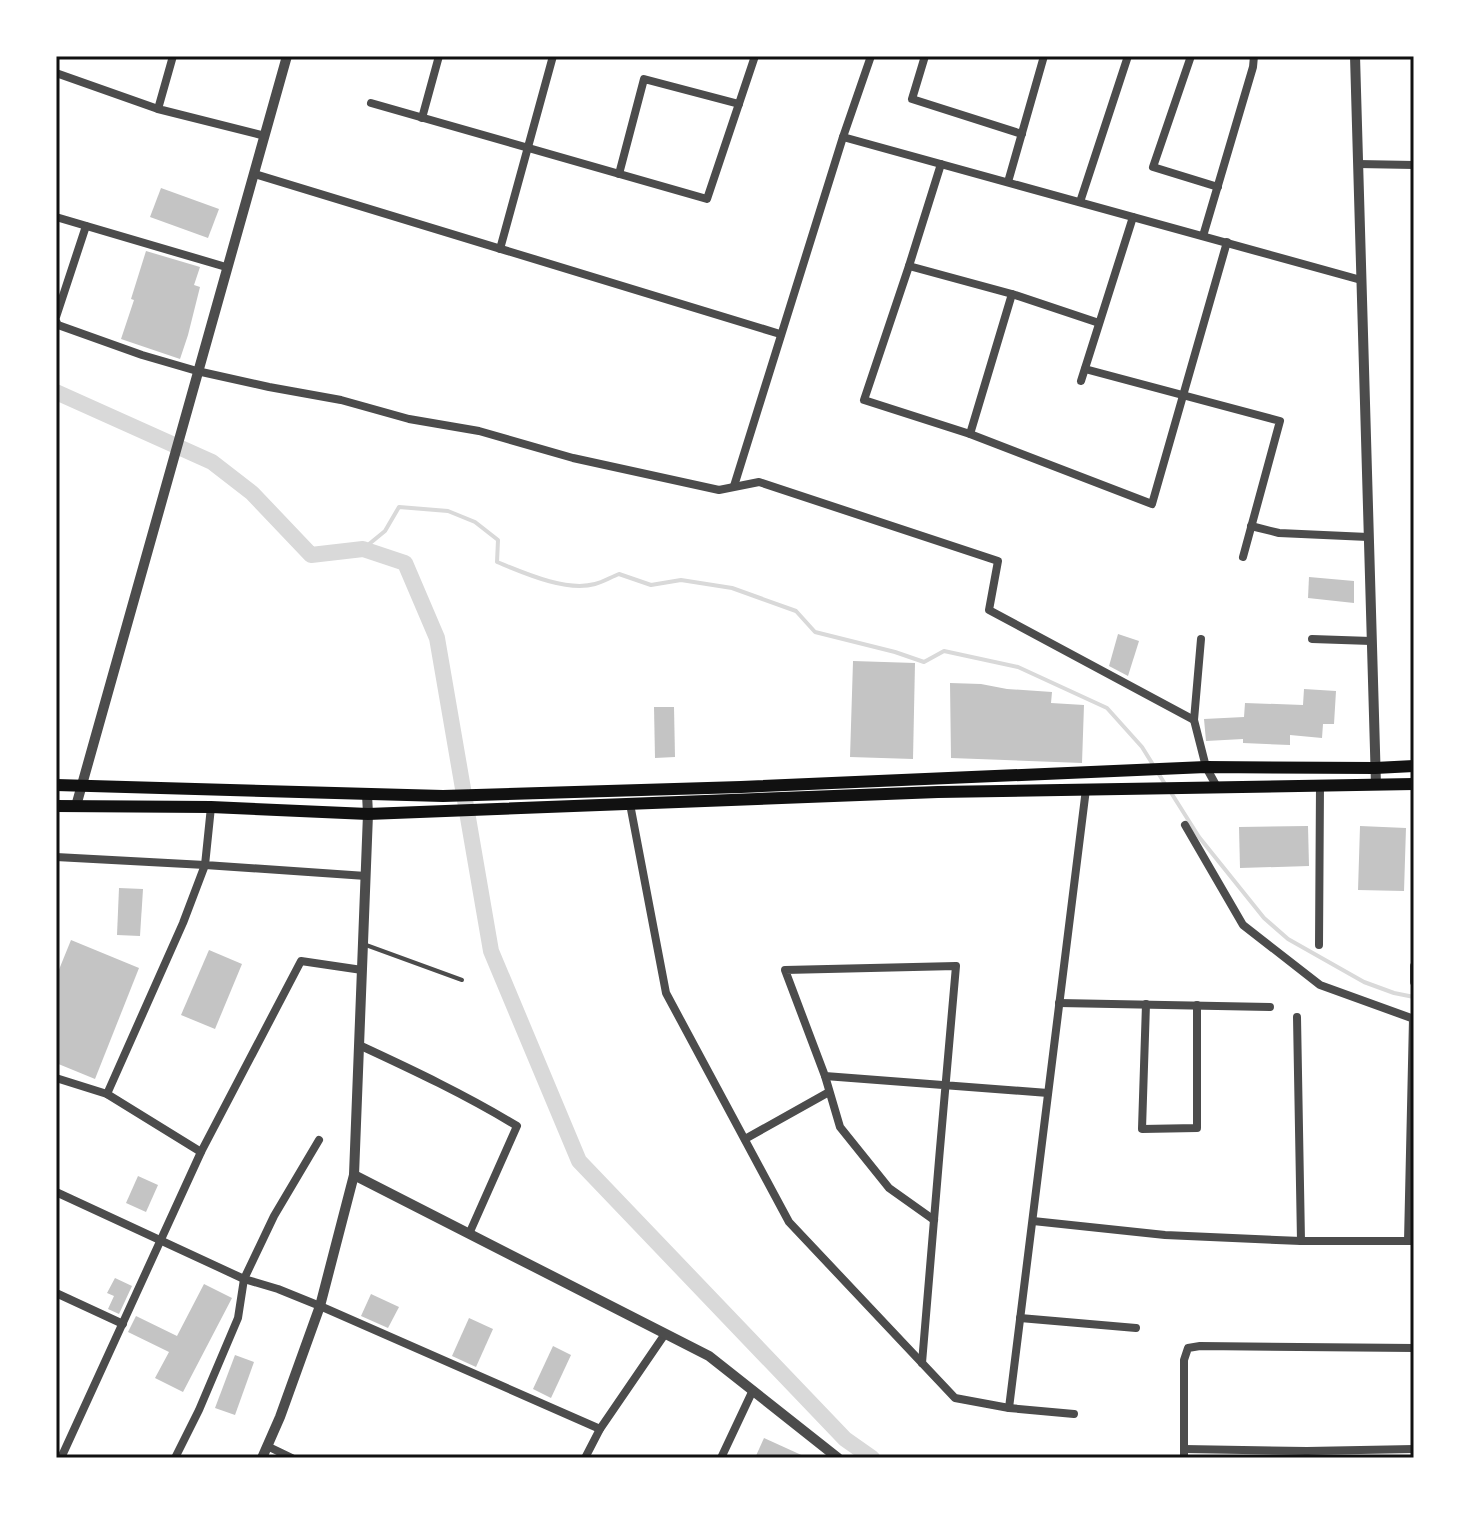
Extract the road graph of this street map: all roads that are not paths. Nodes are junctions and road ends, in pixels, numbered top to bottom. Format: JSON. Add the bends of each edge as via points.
{"nodes":[{"id":1,"x":173,"y":56,"type":"edge"},
{"id":2,"x":287,"y":56,"type":"edge"},
{"id":3,"x":439,"y":56,"type":"edge"},
{"id":4,"x":553,"y":56,"type":"edge"},
{"id":5,"x":755,"y":56,"type":"edge"},
{"id":6,"x":871,"y":56,"type":"edge"},
{"id":7,"x":925,"y":56,"type":"edge"},
{"id":8,"x":1044,"y":56,"type":"edge"},
{"id":9,"x":1128,"y":56,"type":"edge"},
{"id":10,"x":1191,"y":56,"type":"edge"},
{"id":11,"x":1254,"y":56,"type":"edge"},
{"id":12,"x":1355,"y":56,"type":"edge"},
{"id":13,"x":56,"y":73,"type":"edge"},
{"id":14,"x":371,"y":103,"type":"dead end"},
{"id":15,"x":739,"y":104,"type":"junction"},
{"id":16,"x":158,"y":109,"type":"junction"},
{"id":17,"x":422,"y":118,"type":"junction"},
{"id":18,"x":1022,"y":134,"type":"junction"},
{"id":19,"x":265,"y":136,"type":"junction"},
{"id":20,"x":843,"y":137,"type":"junction"},
{"id":21,"x":528,"y":148,"type":"junction"},
{"id":22,"x":941,"y":164,"type":"junction"},
{"id":23,"x":1358,"y":164,"type":"junction"},
{"id":24,"x":1414,"y":165,"type":"edge"},
{"id":25,"x":255,"y":174,"type":"junction"},
{"id":26,"x":619,"y":174,"type":"junction"},
{"id":27,"x":1008,"y":182,"type":"junction"},
{"id":28,"x":1218,"y":187,"type":"junction"},
{"id":29,"x":1080,"y":202,"type":"junction"},
{"id":30,"x":56,"y":217,"type":"edge"},
{"id":31,"x":1133,"y":217,"type":"junction"},
{"id":32,"x":86,"y":226,"type":"junction"},
{"id":33,"x":1203,"y":236,"type":"junction"},
{"id":34,"x":1227,"y":242,"type":"junction"},
{"id":35,"x":500,"y":249,"type":"junction"},
{"id":36,"x":909,"y":266,"type":"junction"},
{"id":37,"x":226,"y":267,"type":"junction"},
{"id":38,"x":1361,"y":280,"type":"junction"},
{"id":39,"x":1012,"y":294,"type":"junction"},
{"id":40,"x":56,"y":319,"type":"edge"},
{"id":41,"x":1099,"y":323,"type":"junction"},
{"id":42,"x":780,"y":334,"type":"junction"},
{"id":43,"x":1085,"y":369,"type":"junction"},
{"id":44,"x":197,"y":371,"type":"junction"},
{"id":45,"x":1081,"y":381,"type":"dead end"},
{"id":46,"x":1183,"y":396,"type":"junction"},
{"id":47,"x":970,"y":434,"type":"junction"},
{"id":48,"x":734,"y":486,"type":"junction"},
{"id":49,"x":1251,"y":526,"type":"junction"},
{"id":50,"x":1368,"y":537,"type":"junction"},
{"id":51,"x":1243,"y":557,"type":"dead end"},
{"id":52,"x":1201,"y":639,"type":"dead end"},
{"id":53,"x":1312,"y":639,"type":"dead end"},
{"id":54,"x":1371,"y":641,"type":"junction"},
{"id":55,"x":1194,"y":720,"type":"junction"},
{"id":56,"x":1414,"y":766,"type":"edge"},
{"id":57,"x":1200,"y":768,"type":"junction"},
{"id":58,"x":1375,"y":768,"type":"junction"},
{"id":59,"x":1086,"y":772,"type":"junction"},
{"id":60,"x":974,"y":777,"type":"junction"},
{"id":61,"x":1414,"y":784,"type":"edge"},
{"id":62,"x":56,"y":785,"type":"edge"},
{"id":63,"x":83,"y":785,"type":"junction"},
{"id":64,"x":1320,"y":785,"type":"junction"},
{"id":65,"x":1376,"y":785,"type":"junction"},
{"id":66,"x":1217,"y":787,"type":"junction"},
{"id":67,"x":1086,"y":789,"type":"junction"},
{"id":68,"x":974,"y":791,"type":"junction"},
{"id":69,"x":742,"y":793,"type":"junction"},
{"id":70,"x":367,"y":794,"type":"junction"},
{"id":71,"x":630,"y":804,"type":"junction"},
{"id":72,"x":56,"y":806,"type":"edge"},
{"id":73,"x":76,"y":806,"type":"junction"},
{"id":74,"x":211,"y":807,"type":"junction"},
{"id":75,"x":368,"y":814,"type":"junction"},
{"id":76,"x":1185,"y":825,"type":"dead end"},
{"id":77,"x":56,"y":857,"type":"edge"},
{"id":78,"x":205,"y":865,"type":"junction"},
{"id":79,"x":366,"y":876,"type":"junction"},
{"id":80,"x":363,"y":944,"type":"junction"},
{"id":81,"x":1319,"y":945,"type":"dead end"},
{"id":82,"x":1414,"y":966,"type":"edge"},
{"id":83,"x":362,"y":970,"type":"junction"},
{"id":84,"x":462,"y":980,"type":"dead end"},
{"id":85,"x":1414,"y":982,"type":"edge"},
{"id":86,"x":1059,"y":1003,"type":"junction"},
{"id":87,"x":1146,"y":1004,"type":"junction"},
{"id":88,"x":1197,"y":1005,"type":"junction"},
{"id":89,"x":1270,"y":1007,"type":"dead end"},
{"id":90,"x":1297,"y":1017,"type":"dead end"},
{"id":91,"x":1413,"y":1019,"type":"edge"},
{"id":92,"x":359,"y":1045,"type":"junction"},
{"id":93,"x":825,"y":1076,"type":"junction"},
{"id":94,"x":56,"y":1078,"type":"edge"},
{"id":95,"x":945,"y":1086,"type":"junction"},
{"id":96,"x":829,"y":1092,"type":"junction"},
{"id":97,"x":1048,"y":1093,"type":"junction"},
{"id":98,"x":107,"y":1094,"type":"junction"},
{"id":99,"x":745,"y":1139,"type":"junction"},
{"id":100,"x":319,"y":1140,"type":"dead end"},
{"id":101,"x":201,"y":1152,"type":"junction"},
{"id":102,"x":354,"y":1175,"type":"junction"},
{"id":103,"x":56,"y":1192,"type":"edge"},
{"id":104,"x":934,"y":1220,"type":"junction"},
{"id":105,"x":1033,"y":1221,"type":"junction"},
{"id":106,"x":469,"y":1234,"type":"junction"},
{"id":107,"x":159,"y":1241,"type":"junction"},
{"id":108,"x":1301,"y":1241,"type":"junction"},
{"id":109,"x":1411,"y":1241,"type":"edge"},
{"id":110,"x":244,"y":1279,"type":"junction"},
{"id":111,"x":56,"y":1293,"type":"edge"},
{"id":112,"x":320,"y":1306,"type":"junction"},
{"id":113,"x":1020,"y":1318,"type":"junction"},
{"id":114,"x":123,"y":1324,"type":"junction"},
{"id":115,"x":1136,"y":1328,"type":"dead end"},
{"id":116,"x":665,"y":1334,"type":"junction"},
{"id":117,"x":1414,"y":1348,"type":"edge"},
{"id":118,"x":922,"y":1363,"type":"junction"},
{"id":119,"x":753,"y":1390,"type":"junction"},
{"id":120,"x":1009,"y":1408,"type":"junction"},
{"id":121,"x":1074,"y":1414,"type":"dead end"},
{"id":122,"x":600,"y":1429,"type":"junction"},
{"id":123,"x":267,"y":1446,"type":"junction"},
{"id":124,"x":826,"y":1447,"type":"junction"},
{"id":125,"x":1414,"y":1449,"type":"edge"},
{"id":126,"x":1184,"y":1454,"type":"edge"},
{"id":127,"x":1307,"y":1454,"type":"edge"},
{"id":128,"x":61,"y":1458,"type":"edge"},
{"id":129,"x":175,"y":1458,"type":"edge"},
{"id":130,"x":262,"y":1458,"type":"edge"},
{"id":131,"x":292,"y":1458,"type":"edge"},
{"id":132,"x":585,"y":1458,"type":"edge"},
{"id":133,"x":721,"y":1458,"type":"edge"},
{"id":134,"x":818,"y":1458,"type":"edge"},
{"id":135,"x":838,"y":1458,"type":"edge"}],
"edges":[{"from":1,"to":16,"type":"street"},
{"from":2,"to":19,"type":"street"},
{"from":3,"to":17,"type":"street"},
{"from":4,"to":21,"type":"street"},
{"from":5,"to":15,"type":"street"},
{"from":6,"to":20,"type":"street"},
{"from":7,"to":18,"type":"street","via":[[912,99]]},
{"from":8,"to":18,"type":"street"},
{"from":9,"to":29,"type":"street"},
{"from":10,"to":28,"type":"street","via":[[1153,167]]},
{"from":11,"to":28,"type":"street"},
{"from":12,"to":23,"type":"street"},
{"from":13,"to":16,"type":"street"},
{"from":14,"to":17,"type":"street"},
{"from":15,"to":26,"type":"street","via":[[707,199]]},
{"from":15,"to":26,"type":"street","via":[[644,79]]},
{"from":16,"to":19,"type":"street"},
{"from":17,"to":21,"type":"street"},
{"from":18,"to":27,"type":"street"},
{"from":19,"to":25,"type":"street"},
{"from":20,"to":22,"type":"street"},
{"from":20,"to":42,"type":"street"},
{"from":21,"to":26,"type":"street"},
{"from":21,"to":35,"type":"street"},
{"from":22,"to":27,"type":"street"},
{"from":22,"to":36,"type":"street"},
{"from":23,"to":24,"type":"street"},
{"from":23,"to":38,"type":"street"},
{"from":25,"to":35,"type":"street"},
{"from":25,"to":37,"type":"street"},
{"from":27,"to":29,"type":"street"},
{"from":28,"to":33,"type":"street"},
{"from":29,"to":31,"type":"street"},
{"from":30,"to":32,"type":"street"},
{"from":31,"to":33,"type":"street"},
{"from":31,"to":41,"type":"street"},
{"from":32,"to":37,"type":"street"},
{"from":32,"to":40,"type":"street"},
{"from":33,"to":34,"type":"street"},
{"from":34,"to":38,"type":"street"},
{"from":34,"to":46,"type":"street"},
{"from":35,"to":42,"type":"street"},
{"from":36,"to":39,"type":"street"},
{"from":36,"to":47,"type":"street","via":[[864,400]]},
{"from":37,"to":44,"type":"street"},
{"from":38,"to":50,"type":"street"},
{"from":39,"to":41,"type":"street"},
{"from":39,"to":47,"type":"street"},
{"from":40,"to":44,"type":"street","via":[[58,325],[80,334]]},
{"from":41,"to":43,"type":"street"},
{"from":42,"to":48,"type":"street"},
{"from":43,"to":45,"type":"street"},
{"from":43,"to":46,"type":"street"},
{"from":44,"to":48,"type":"street","via":[[479,431],[719,490]]},
{"from":44,"to":63,"type":"street"},
{"from":46,"to":47,"type":"street","via":[[1152,504]]},
{"from":46,"to":49,"type":"street","via":[[1280,421]]},
{"from":48,"to":55,"type":"street","via":[[759,482],[998,561],[989,610]]},
{"from":49,"to":50,"type":"street","via":[[1279,533]]},
{"from":49,"to":51,"type":"street"},
{"from":50,"to":54,"type":"street"},
{"from":52,"to":55,"type":"street"},
{"from":53,"to":54,"type":"street"},
{"from":54,"to":58,"type":"street"},
{"from":55,"to":57,"type":"street"},
{"from":56,"to":58,"type":"main road"},
{"from":57,"to":58,"type":"main road"},
{"from":57,"to":59,"type":"main road"},
{"from":57,"to":66,"type":"street"},
{"from":58,"to":65,"type":"street"},
{"from":59,"to":60,"type":"main road"},
{"from":59,"to":67,"type":"main road"},
{"from":60,"to":68,"type":"main road"},
{"from":60,"to":69,"type":"main road"},
{"from":61,"to":65,"type":"main road"},
{"from":62,"to":63,"type":"main road"},
{"from":63,"to":70,"type":"main road"},
{"from":63,"to":73,"type":"street"},
{"from":64,"to":65,"type":"main road"},
{"from":64,"to":66,"type":"main road"},
{"from":64,"to":81,"type":"street"},
{"from":66,"to":67,"type":"main road"},
{"from":67,"to":68,"type":"main road"},
{"from":67,"to":86,"type":"street"},
{"from":68,"to":69,"type":"main road"},
{"from":69,"to":70,"type":"main road"},
{"from":69,"to":71,"type":"main road"},
{"from":70,"to":75,"type":"street"},
{"from":71,"to":75,"type":"main road"},
{"from":71,"to":99,"type":"street","via":[[666,993]]},
{"from":72,"to":73,"type":"main road"},
{"from":73,"to":74,"type":"main road"},
{"from":74,"to":75,"type":"main road"},
{"from":74,"to":78,"type":"street"},
{"from":75,"to":79,"type":"street"},
{"from":76,"to":91,"type":"street","via":[[1243,925],[1320,985]]},
{"from":77,"to":78,"type":"street"},
{"from":78,"to":79,"type":"street"},
{"from":78,"to":98,"type":"street"},
{"from":79,"to":80,"type":"street"},
{"from":80,"to":83,"type":"street"},
{"from":80,"to":84,"type":"lane"},
{"from":82,"to":85,"type":"street"},
{"from":83,"to":92,"type":"street"},
{"from":83,"to":101,"type":"street","via":[[301,961]]},
{"from":86,"to":87,"type":"street"},
{"from":86,"to":97,"type":"street"},
{"from":87,"to":88,"type":"street"},
{"from":87,"to":88,"type":"street","via":[[1142,1129],[1197,1128]]},
{"from":88,"to":89,"type":"street"},
{"from":90,"to":108,"type":"street"},
{"from":91,"to":109,"type":"street"},
{"from":92,"to":102,"type":"street"},
{"from":92,"to":106,"type":"street","via":[[517,1126]]},
{"from":93,"to":95,"type":"street"},
{"from":93,"to":95,"type":"street","via":[[785,970],[956,966]]},
{"from":93,"to":96,"type":"street"},
{"from":94,"to":98,"type":"street"},
{"from":95,"to":97,"type":"street"},
{"from":95,"to":104,"type":"street"},
{"from":96,"to":99,"type":"street"},
{"from":96,"to":104,"type":"street","via":[[840,1127],[889,1188]]},
{"from":97,"to":105,"type":"street"},
{"from":98,"to":101,"type":"street"},
{"from":99,"to":118,"type":"street","via":[[789,1222]]},
{"from":100,"to":110,"type":"street"},
{"from":101,"to":107,"type":"street"},
{"from":102,"to":106,"type":"street"},
{"from":102,"to":112,"type":"street"},
{"from":103,"to":107,"type":"street"},
{"from":104,"to":118,"type":"street"},
{"from":105,"to":108,"type":"street","via":[[1165,1235]]},
{"from":105,"to":113,"type":"street"},
{"from":106,"to":116,"type":"street"},
{"from":107,"to":110,"type":"street"},
{"from":107,"to":114,"type":"street"},
{"from":108,"to":109,"type":"street"},
{"from":110,"to":112,"type":"street"},
{"from":110,"to":129,"type":"street","via":[[238,1318]]},
{"from":111,"to":114,"type":"street"},
{"from":112,"to":122,"type":"street"},
{"from":112,"to":123,"type":"street"},
{"from":113,"to":115,"type":"street"},
{"from":113,"to":120,"type":"street"},
{"from":114,"to":128,"type":"street"},
{"from":116,"to":119,"type":"street","via":[[709,1356]]},
{"from":116,"to":122,"type":"street"},
{"from":117,"to":126,"type":"street","via":[[1188,1348]]},
{"from":118,"to":120,"type":"street","via":[[955,1398]]},
{"from":119,"to":124,"type":"street"},
{"from":119,"to":133,"type":"street"},
{"from":120,"to":121,"type":"street"},
{"from":122,"to":132,"type":"street"},
{"from":123,"to":130,"type":"street"},
{"from":123,"to":131,"type":"street"},
{"from":124,"to":134,"type":"street"},
{"from":124,"to":135,"type":"street"},
{"from":125,"to":127,"type":"street"},
{"from":126,"to":127,"type":"street"}]}
